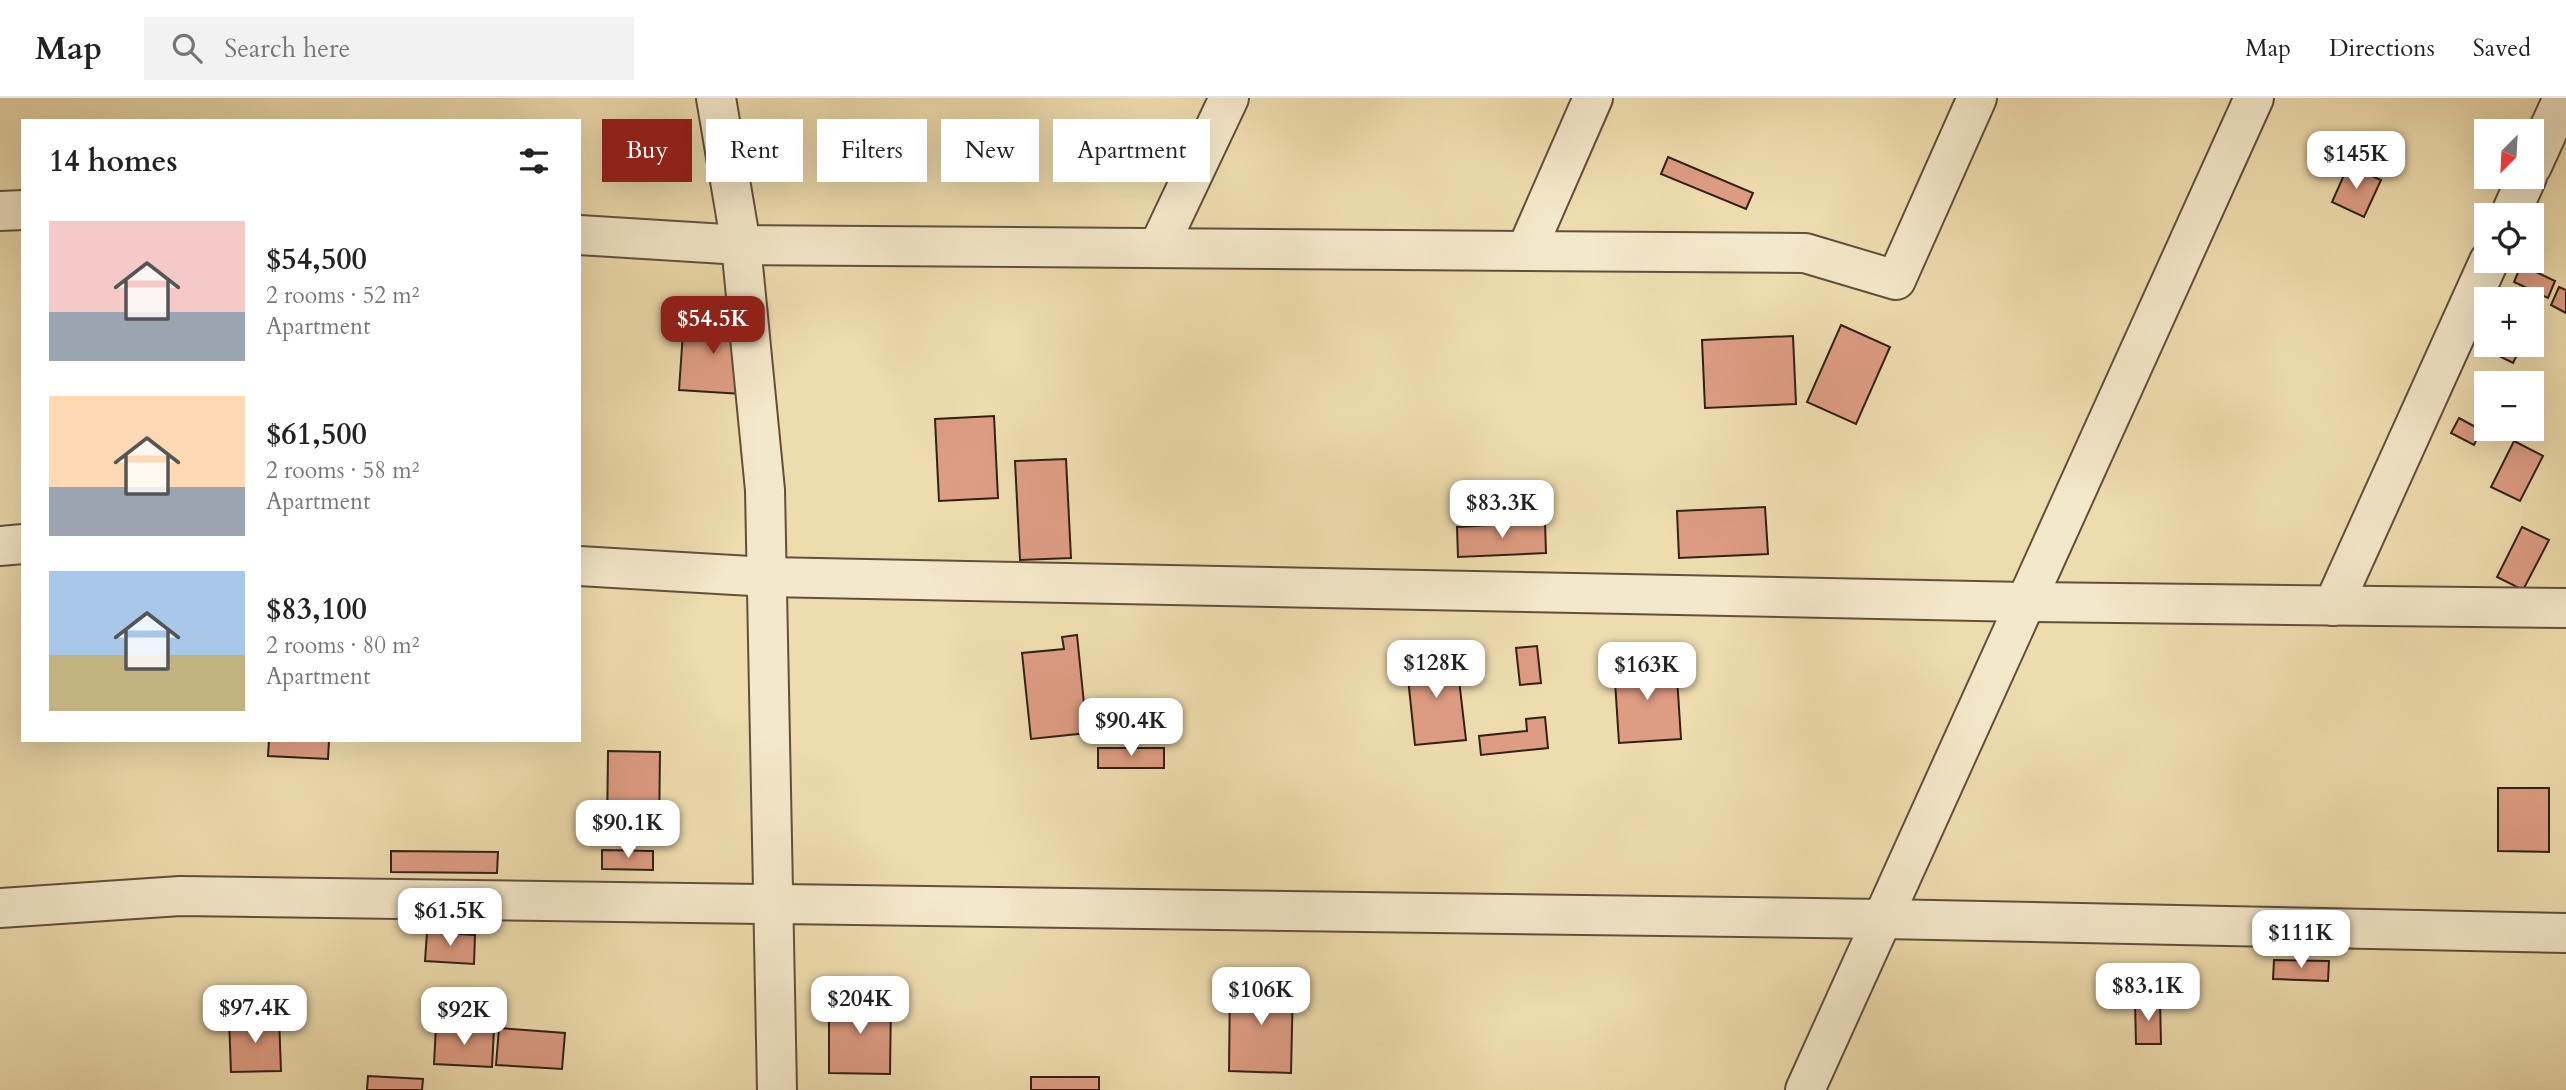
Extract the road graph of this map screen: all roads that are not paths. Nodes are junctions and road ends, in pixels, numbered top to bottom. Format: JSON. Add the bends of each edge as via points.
{"nodes":[{"id":1,"x":716,"y":98,"type":"edge"},
{"id":2,"x":1229,"y":98,"type":"edge"},
{"id":3,"x":1593,"y":98,"type":"edge"},
{"id":4,"x":1977,"y":98,"type":"edge"},
{"id":5,"x":2254,"y":98,"type":"edge"},
{"id":6,"x":2563,"y":98,"type":"edge"},
{"id":7,"x":2544,"y":140,"type":"edge"},
{"id":8,"x":21,"y":210,"type":"edge"},
{"id":9,"x":0,"y":211,"type":"edge"},
{"id":10,"x":581,"y":236,"type":"edge"},
{"id":11,"x":741,"y":245,"type":"junction"},
{"id":12,"x":1158,"y":248,"type":"junction"},
{"id":13,"x":1526,"y":251,"type":"junction"},
{"id":14,"x":2484,"y":273,"type":"edge"},
{"id":15,"x":21,"y":544,"type":"edge"},
{"id":16,"x":0,"y":546,"type":"edge"},
{"id":17,"x":581,"y":566,"type":"edge"},
{"id":18,"x":767,"y":577,"type":"junction"},
{"id":19,"x":2026,"y":602,"type":"junction"},
{"id":20,"x":2333,"y":606,"type":"junction"},
{"id":21,"x":2566,"y":608,"type":"edge"},
{"id":22,"x":773,"y":903,"type":"junction"},
{"id":23,"x":0,"y":908,"type":"edge"},
{"id":24,"x":1882,"y":919,"type":"junction"},
{"id":25,"x":2566,"y":933,"type":"edge"},
{"id":26,"x":777,"y":1090,"type":"edge"},
{"id":27,"x":1805,"y":1090,"type":"edge"}],
"edges":[{"from":1,"to":11,"type":"street"},
{"from":2,"to":12,"type":"street"},
{"from":3,"to":13,"type":"street"},
{"from":4,"to":13,"type":"street","via":[[1896,280],[1805,253]]},
{"from":5,"to":19,"type":"street"},
{"from":6,"to":7,"type":"street"},
{"from":8,"to":9,"type":"street"},
{"from":10,"to":11,"type":"street"},
{"from":11,"to":12,"type":"street"},
{"from":11,"to":18,"type":"street","via":[[765,490]]},
{"from":12,"to":13,"type":"street"},
{"from":14,"to":20,"type":"street"},
{"from":15,"to":16,"type":"street"},
{"from":17,"to":18,"type":"street"},
{"from":18,"to":19,"type":"street"},
{"from":18,"to":22,"type":"street"},
{"from":19,"to":20,"type":"street"},
{"from":19,"to":24,"type":"street"},
{"from":20,"to":21,"type":"street"},
{"from":22,"to":23,"type":"street","via":[[180,895]]},
{"from":22,"to":24,"type":"street"},
{"from":22,"to":26,"type":"street"},
{"from":24,"to":25,"type":"street"},
{"from":24,"to":27,"type":"street"}]}
